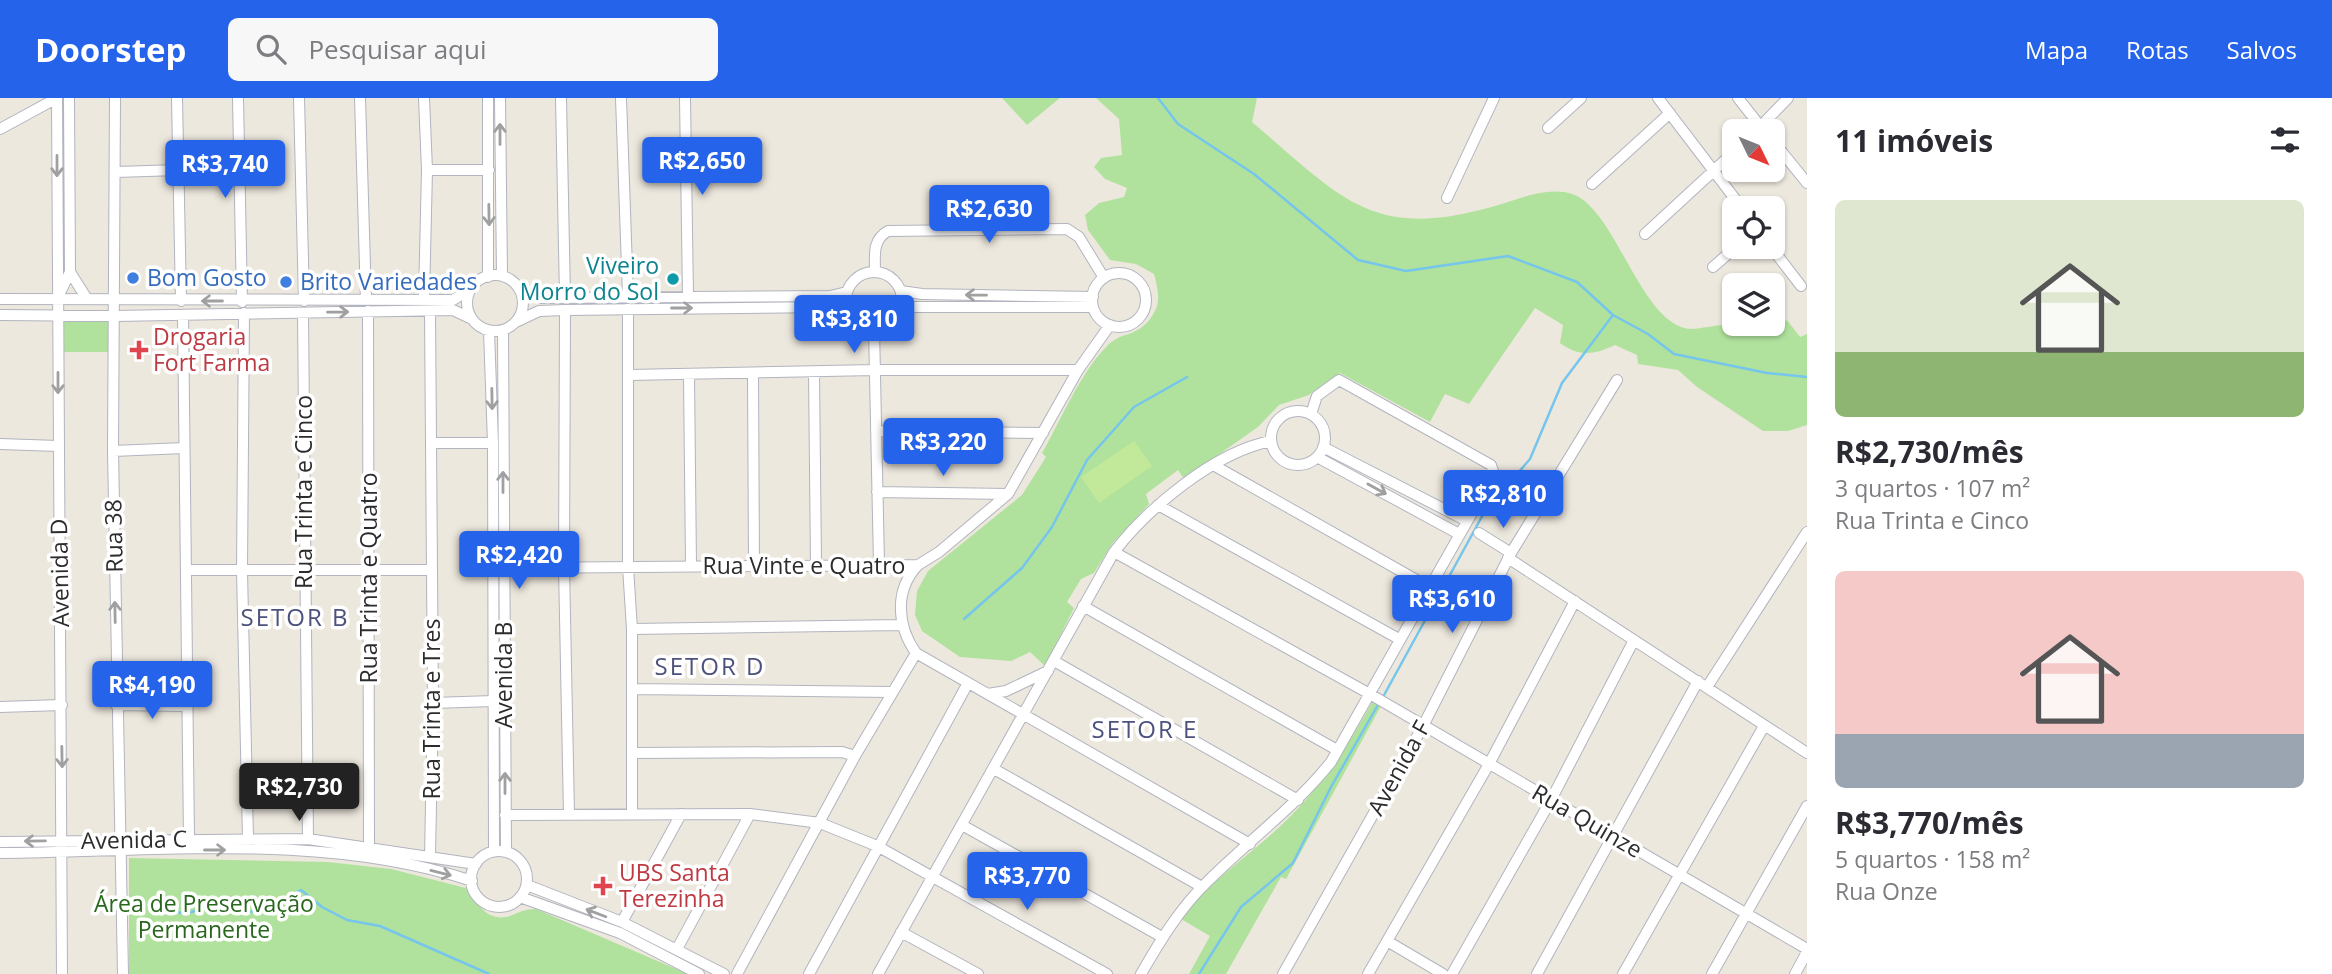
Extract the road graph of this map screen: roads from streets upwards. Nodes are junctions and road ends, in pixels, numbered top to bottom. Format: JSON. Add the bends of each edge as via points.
{"nodes":[{"id":1,"x":57,"y":98,"type":"edge"},
{"id":2,"x":69,"y":98,"type":"edge"},
{"id":3,"x":114,"y":98,"type":"edge"},
{"id":4,"x":177,"y":98,"type":"edge"},
{"id":5,"x":238,"y":98,"type":"edge"},
{"id":6,"x":299,"y":98,"type":"edge"},
{"id":7,"x":360,"y":98,"type":"edge"},
{"id":8,"x":425,"y":98,"type":"edge"},
{"id":9,"x":488,"y":98,"type":"edge"},
{"id":10,"x":500,"y":98,"type":"edge"},
{"id":11,"x":561,"y":98,"type":"edge"},
{"id":12,"x":621,"y":98,"type":"edge"},
{"id":13,"x":685,"y":98,"type":"edge"},
{"id":14,"x":1494,"y":98,"type":"edge"},
{"id":15,"x":1581,"y":98,"type":"edge"},
{"id":16,"x":1658,"y":98,"type":"edge"},
{"id":17,"x":1738,"y":98,"type":"edge"},
{"id":18,"x":1788,"y":98,"type":"edge"},
{"id":19,"x":1670,"y":113,"type":"junction"},
{"id":20,"x":1752,"y":119,"type":"edge"},
{"id":21,"x":1770,"y":119,"type":"edge"},
{"id":22,"x":1548,"y":128,"type":"dead end"},
{"id":23,"x":0,"y":129,"type":"edge"},
{"id":24,"x":1785,"y":156,"type":"edge"},
{"id":25,"x":1722,"y":164,"type":"edge"},
{"id":26,"x":178,"y":170,"type":"junction"},
{"id":27,"x":427,"y":170,"type":"junction"},
{"id":28,"x":489,"y":170,"type":"junction"},
{"id":29,"x":116,"y":172,"type":"junction"},
{"id":30,"x":1714,"y":172,"type":"junction"},
{"id":31,"x":1807,"y":183,"type":"edge"},
{"id":32,"x":1592,"y":184,"type":"dead end"},
{"id":33,"x":1733,"y":196,"type":"edge"},
{"id":34,"x":1447,"y":198,"type":"dead end"},
{"id":35,"x":1645,"y":234,"type":"dead end"},
{"id":36,"x":1722,"y":259,"type":"edge"},
{"id":37,"x":1780,"y":259,"type":"edge"},
{"id":38,"x":1713,"y":267,"type":"dead end"},
{"id":39,"x":70,"y":272,"type":"junction"},
{"id":40,"x":875,"y":272,"type":"junction"},
{"id":41,"x":502,"y":276,"type":"junction"},
{"id":42,"x":488,"y":277,"type":"junction"},
{"id":43,"x":1104,"y":278,"type":"junction"},
{"id":44,"x":1801,"y":286,"type":"dead end"},
{"id":45,"x":472,"y":288,"type":"junction"},
{"id":46,"x":520,"y":290,"type":"junction"},
{"id":47,"x":901,"y":291,"type":"junction"},
{"id":48,"x":847,"y":292,"type":"junction"},
{"id":49,"x":628,"y":296,"type":"junction"},
{"id":50,"x":688,"y":296,"type":"junction"},
{"id":51,"x":58,"y":298,"type":"junction"},
{"id":52,"x":424,"y":298,"type":"junction"},
{"id":53,"x":565,"y":298,"type":"junction"},
{"id":54,"x":0,"y":299,"type":"edge"},
{"id":55,"x":87,"y":299,"type":"junction"},
{"id":56,"x":100,"y":300,"type":"junction"},
{"id":57,"x":115,"y":300,"type":"junction"},
{"id":58,"x":181,"y":301,"type":"junction"},
{"id":59,"x":304,"y":301,"type":"junction"},
{"id":60,"x":242,"y":302,"type":"junction"},
{"id":61,"x":1093,"y":302,"type":"junction"},
{"id":62,"x":367,"y":306,"type":"junction"},
{"id":63,"x":902,"y":307,"type":"junction"},
{"id":64,"x":628,"y":309,"type":"junction"},
{"id":65,"x":565,"y":310,"type":"junction"},
{"id":66,"x":848,"y":310,"type":"junction"},
{"id":67,"x":430,"y":311,"type":"junction"},
{"id":68,"x":244,"y":313,"type":"junction"},
{"id":69,"x":303,"y":313,"type":"junction"},
{"id":70,"x":183,"y":314,"type":"junction"},
{"id":71,"x":0,"y":315,"type":"edge"},
{"id":72,"x":58,"y":315,"type":"junction"},
{"id":73,"x":100,"y":316,"type":"junction"},
{"id":74,"x":114,"y":316,"type":"junction"},
{"id":75,"x":472,"y":319,"type":"junction"},
{"id":76,"x":517,"y":321,"type":"junction"},
{"id":77,"x":1110,"y":325,"type":"junction"},
{"id":78,"x":874,"y":328,"type":"junction"},
{"id":79,"x":503,"y":330,"type":"junction"},
{"id":80,"x":489,"y":331,"type":"junction"},
{"id":81,"x":875,"y":369,"type":"junction"},
{"id":82,"x":1078,"y":370,"type":"junction"},
{"id":83,"x":814,"y":372,"type":"junction"},
{"id":84,"x":753,"y":373,"type":"junction"},
{"id":85,"x":629,"y":375,"type":"junction"},
{"id":86,"x":689,"y":375,"type":"junction"},
{"id":87,"x":1617,"y":380,"type":"dead end"},
{"id":88,"x":1311,"y":414,"type":"junction"},
{"id":89,"x":876,"y":431,"type":"junction"},
{"id":90,"x":1042,"y":433,"type":"junction"},
{"id":91,"x":1271,"y":441,"type":"junction"},
{"id":92,"x":431,"y":443,"type":"junction"},
{"id":93,"x":493,"y":443,"type":"junction"},
{"id":94,"x":0,"y":444,"type":"edge"},
{"id":95,"x":58,"y":446,"type":"junction"},
{"id":96,"x":1323,"y":447,"type":"junction"},
{"id":97,"x":184,"y":448,"type":"junction"},
{"id":98,"x":113,"y":451,"type":"junction"},
{"id":99,"x":1317,"y":457,"type":"junction"},
{"id":100,"x":1215,"y":466,"type":"junction"},
{"id":101,"x":877,"y":492,"type":"junction"},
{"id":102,"x":1008,"y":494,"type":"junction"},
{"id":103,"x":1158,"y":505,"type":"junction"},
{"id":104,"x":1467,"y":521,"type":"junction"},
{"id":105,"x":1807,"y":532,"type":"edge"},
{"id":106,"x":1479,"y":533,"type":"dead end"},
{"id":107,"x":1459,"y":534,"type":"junction"},
{"id":108,"x":1114,"y":552,"type":"junction"},
{"id":109,"x":1510,"y":555,"type":"junction"},
{"id":110,"x":879,"y":564,"type":"junction"},
{"id":111,"x":816,"y":565,"type":"junction"},
{"id":112,"x":918,"y":565,"type":"junction"},
{"id":113,"x":691,"y":566,"type":"junction"},
{"id":114,"x":754,"y":566,"type":"junction"},
{"id":115,"x":564,"y":567,"type":"junction"},
{"id":116,"x":628,"y":567,"type":"junction"},
{"id":117,"x":503,"y":568,"type":"junction"},
{"id":118,"x":432,"y":569,"type":"junction"},
{"id":119,"x":186,"y":570,"type":"junction"},
{"id":120,"x":242,"y":571,"type":"junction"},
{"id":121,"x":304,"y":571,"type":"junction"},
{"id":122,"x":369,"y":571,"type":"junction"},
{"id":123,"x":1429,"y":587,"type":"junction"},
{"id":124,"x":1576,"y":601,"type":"junction"},
{"id":125,"x":1083,"y":606,"type":"junction"},
{"id":126,"x":902,"y":625,"type":"junction"},
{"id":127,"x":632,"y":629,"type":"junction"},
{"id":128,"x":1399,"y":639,"type":"junction"},
{"id":129,"x":1634,"y":640,"type":"junction"},
{"id":130,"x":916,"y":653,"type":"junction"},
{"id":131,"x":1051,"y":666,"type":"junction"},
{"id":132,"x":968,"y":683,"type":"junction"},
{"id":133,"x":1702,"y":684,"type":"junction"},
{"id":134,"x":632,"y":689,"type":"junction"},
{"id":135,"x":891,"y":692,"type":"junction"},
{"id":136,"x":988,"y":694,"type":"junction"},
{"id":137,"x":1376,"y":698,"type":"junction"},
{"id":138,"x":493,"y":701,"type":"junction"},
{"id":139,"x":433,"y":703,"type":"junction"},
{"id":140,"x":62,"y":705,"type":"junction"},
{"id":141,"x":116,"y":705,"type":"junction"},
{"id":142,"x":188,"y":706,"type":"junction"},
{"id":143,"x":0,"y":707,"type":"edge"},
{"id":144,"x":1024,"y":715,"type":"junction"},
{"id":145,"x":1423,"y":726,"type":"junction"},
{"id":146,"x":1764,"y":726,"type":"junction"},
{"id":147,"x":1337,"y":750,"type":"junction"},
{"id":148,"x":633,"y":753,"type":"junction"},
{"id":149,"x":1807,"y":753,"type":"edge"},
{"id":150,"x":855,"y":756,"type":"junction"},
{"id":151,"x":1489,"y":764,"type":"junction"},
{"id":152,"x":994,"y":769,"type":"junction"},
{"id":153,"x":1298,"y":800,"type":"junction"},
{"id":154,"x":1551,"y":800,"type":"junction"},
{"id":155,"x":1807,"y":806,"type":"edge"},
{"id":156,"x":632,"y":812,"type":"junction"},
{"id":157,"x":569,"y":814,"type":"junction"},
{"id":158,"x":681,"y":814,"type":"junction"},
{"id":159,"x":750,"y":814,"type":"junction"},
{"id":160,"x":505,"y":815,"type":"junction"},
{"id":161,"x":820,"y":823,"type":"junction"},
{"id":162,"x":962,"y":825,"type":"junction"},
{"id":163,"x":1614,"y":837,"type":"junction"},
{"id":164,"x":119,"y":839,"type":"junction"},
{"id":165,"x":189,"y":839,"type":"junction"},
{"id":166,"x":248,"y":839,"type":"junction"},
{"id":167,"x":308,"y":839,"type":"junction"},
{"id":168,"x":63,"y":841,"type":"junction"},
{"id":169,"x":0,"y":842,"type":"edge"},
{"id":170,"x":1250,"y":844,"type":"junction"},
{"id":171,"x":369,"y":846,"type":"junction"},
{"id":172,"x":877,"y":846,"type":"junction"},
{"id":173,"x":119,"y":851,"type":"junction"},
{"id":174,"x":494,"y":851,"type":"junction"},
{"id":175,"x":63,"y":852,"type":"junction"},
{"id":176,"x":506,"y":852,"type":"junction"},
{"id":177,"x":0,"y":853,"type":"edge"},
{"id":178,"x":430,"y":856,"type":"junction"},
{"id":179,"x":476,"y":864,"type":"junction"},
{"id":180,"x":1679,"y":874,"type":"junction"},
{"id":181,"x":933,"y":877,"type":"junction"},
{"id":182,"x":472,"y":881,"type":"junction"},
{"id":183,"x":527,"y":885,"type":"junction"},
{"id":184,"x":1202,"y":887,"type":"junction"},
{"id":185,"x":520,"y":897,"type":"junction"},
{"id":186,"x":1746,"y":914,"type":"junction"},
{"id":187,"x":622,"y":922,"type":"junction"},
{"id":188,"x":901,"y":932,"type":"junction"},
{"id":189,"x":1163,"y":937,"type":"junction"},
{"id":190,"x":1387,"y":941,"type":"junction"},
{"id":191,"x":677,"y":949,"type":"junction"},
{"id":192,"x":1807,"y":950,"type":"edge"},
{"id":193,"x":62,"y":974,"type":"edge"},
{"id":194,"x":123,"y":974,"type":"edge"},
{"id":195,"x":699,"y":974,"type":"edge"},
{"id":196,"x":724,"y":974,"type":"edge"},
{"id":197,"x":737,"y":974,"type":"edge"},
{"id":198,"x":809,"y":974,"type":"edge"},
{"id":199,"x":878,"y":974,"type":"edge"},
{"id":200,"x":978,"y":974,"type":"edge"},
{"id":201,"x":1107,"y":974,"type":"edge"},
{"id":202,"x":1141,"y":974,"type":"edge"},
{"id":203,"x":1283,"y":974,"type":"edge"},
{"id":204,"x":1368,"y":974,"type":"edge"},
{"id":205,"x":1443,"y":974,"type":"edge"},
{"id":206,"x":1452,"y":974,"type":"edge"},
{"id":207,"x":1537,"y":974,"type":"edge"},
{"id":208,"x":1623,"y":974,"type":"edge"},
{"id":209,"x":1712,"y":974,"type":"edge"},
{"id":210,"x":1795,"y":974,"type":"edge"}],
"edges":[{"from":1,"to":23,"type":"street"},
{"from":1,"to":51,"type":"street","name":"Avenida D","one_way":true},
{"from":2,"to":39,"type":"street","name":"Avenida D"},
{"from":3,"to":29,"type":"street","name":"Rua 38"},
{"from":4,"to":26,"type":"street"},
{"from":5,"to":60,"type":"street"},
{"from":6,"to":59,"type":"street"},
{"from":7,"to":62,"type":"street","name":"Rua Trinta e Quatro"},
{"from":8,"to":27,"type":"street"},
{"from":9,"to":28,"type":"street"},
{"from":41,"to":10,"type":"street","one_way":true},
{"from":11,"to":53,"type":"street"},
{"from":12,"to":49,"type":"street"},
{"from":13,"to":50,"type":"street"},
{"from":14,"to":34,"type":"street"},
{"from":15,"to":22,"type":"street"},
{"from":16,"to":19,"type":"street"},
{"from":17,"to":20,"type":"street"},
{"from":18,"to":21,"type":"street"},
{"from":19,"to":30,"type":"street"},
{"from":19,"to":32,"type":"street"},
{"from":24,"to":31,"type":"street"},
{"from":25,"to":30,"type":"street"},
{"from":26,"to":29,"type":"street"},
{"from":26,"to":58,"type":"street"},
{"from":27,"to":28,"type":"street"},
{"from":27,"to":52,"type":"street"},
{"from":28,"to":42,"type":"street","one_way":true},
{"from":29,"to":57,"type":"street","name":"Rua 38"},
{"from":30,"to":33,"type":"street"},
{"from":30,"to":35,"type":"street"},
{"from":36,"to":38,"type":"street"},
{"from":37,"to":44,"type":"street"},
{"from":39,"to":51,"type":"street","name":"Avenida D"},
{"from":39,"to":55,"type":"street"},
{"from":40,"to":43,"type":"street","via":[[875,246],[888,231],[1067,229],[1079,237]]},
{"from":40,"to":47,"type":"street","via":[[890,276]]},
{"from":40,"to":48,"type":"street","via":[[858,277]]},
{"from":41,"to":42,"type":"street"},
{"from":41,"to":46,"type":"street"},
{"from":42,"to":45,"type":"street"},
{"from":43,"to":61,"type":"street"},
{"from":43,"to":77,"type":"street","via":[[1130,275],[1146,296],[1136,321]]},
{"from":45,"to":52,"type":"street","via":[[453,300]]},
{"from":45,"to":75,"type":"street","via":[[467,304]]},
{"from":46,"to":53,"type":"street","via":[[541,298]]},
{"from":46,"to":76,"type":"street","via":[[523,305]]},
{"from":61,"to":47,"type":"street","one_way":true},
{"from":47,"to":63,"type":"street"},
{"from":48,"to":50,"type":"street","via":[[830,296]]},
{"from":48,"to":66,"type":"street"},
{"from":49,"to":50,"type":"street"},
{"from":49,"to":53,"type":"street"},
{"from":51,"to":54,"type":"street"},
{"from":51,"to":55,"type":"street"},
{"from":51,"to":72,"type":"street","name":"Avenida D"},
{"from":52,"to":62,"type":"street"},
{"from":55,"to":56,"type":"street"},
{"from":56,"to":57,"type":"street"},
{"from":56,"to":73,"type":"street"},
{"from":57,"to":58,"type":"street"},
{"from":57,"to":74,"type":"street","name":"Rua 38"},
{"from":60,"to":58,"type":"street","one_way":true},
{"from":59,"to":60,"type":"street"},
{"from":59,"to":62,"type":"street"},
{"from":61,"to":63,"type":"street"},
{"from":61,"to":77,"type":"street","via":[[1096,315]]},
{"from":62,"to":67,"type":"street"},
{"from":69,"to":62,"type":"street","one_way":true},
{"from":62,"to":122,"type":"street","name":"Rua Trinta e Quatro"},
{"from":63,"to":78,"type":"street","via":[[891,322]]},
{"from":64,"to":65,"type":"street"},
{"from":64,"to":66,"type":"street","one_way":true},
{"from":64,"to":85,"type":"street"},
{"from":65,"to":76,"type":"street","via":[[539,311]]},
{"from":65,"to":115,"type":"street"},
{"from":66,"to":78,"type":"street","via":[[859,324]]},
{"from":67,"to":75,"type":"street","via":[[453,310]]},
{"from":67,"to":92,"type":"street","name":"Rua Trinta e Tres"},
{"from":68,"to":69,"type":"street"},
{"from":68,"to":70,"type":"street"},
{"from":68,"to":120,"type":"street"},
{"from":69,"to":121,"type":"street","name":"Rua Trinta e Cinco"},
{"from":70,"to":74,"type":"street"},
{"from":70,"to":97,"type":"street"},
{"from":71,"to":72,"type":"street"},
{"from":72,"to":73,"type":"street"},
{"from":72,"to":95,"type":"street","name":"Avenida D","one_way":true},
{"from":73,"to":74,"type":"street"},
{"from":74,"to":98,"type":"street","name":"Rua 38"},
{"from":75,"to":80,"type":"street"},
{"from":76,"to":79,"type":"street"},
{"from":77,"to":82,"type":"street","name":"Rua Vinte e Quatro"},
{"from":78,"to":81,"type":"street"},
{"from":79,"to":80,"type":"street"},
{"from":117,"to":79,"type":"street","name":"Avenida B","one_way":true},
{"from":80,"to":93,"type":"street","name":"Avenida B","one_way":true},
{"from":81,"to":82,"type":"street"},
{"from":81,"to":83,"type":"street"},
{"from":81,"to":89,"type":"street"},
{"from":82,"to":90,"type":"street","name":"Rua Vinte e Quatro"},
{"from":83,"to":84,"type":"street"},
{"from":83,"to":111,"type":"street"},
{"from":84,"to":86,"type":"street"},
{"from":84,"to":114,"type":"street"},
{"from":85,"to":86,"type":"street"},
{"from":85,"to":116,"type":"street"},
{"from":86,"to":113,"type":"street"},
{"from":87,"to":109,"type":"street","name":"Avenida F"},
{"from":88,"to":91,"type":"street","via":[[1295,411],[1280,418]]},
{"from":88,"to":96,"type":"street","via":[[1322,425]]},
{"from":88,"to":104,"type":"street","via":[[1317,396],[1339,380],[1491,465],[1494,474]]},
{"from":89,"to":90,"type":"street"},
{"from":89,"to":101,"type":"street"},
{"from":90,"to":102,"type":"street","name":"Rua Vinte e Quatro"},
{"from":91,"to":99,"type":"street","via":[[1285,461],[1302,464]]},
{"from":91,"to":100,"type":"street","via":[[1252,445]]},
{"from":92,"to":93,"type":"street"},
{"from":92,"to":118,"type":"street","name":"Rua Trinta e Tres"},
{"from":93,"to":138,"type":"street","name":"Avenida B"},
{"from":94,"to":95,"type":"street"},
{"from":95,"to":140,"type":"street","name":"Avenida D"},
{"from":96,"to":99,"type":"street"},
{"from":96,"to":104,"type":"street"},
{"from":97,"to":98,"type":"street"},
{"from":97,"to":119,"type":"street"},
{"from":141,"to":98,"type":"street","name":"Rua 38","one_way":true},
{"from":99,"to":107,"type":"street","one_way":true},
{"from":100,"to":103,"type":"street"},
{"from":100,"to":123,"type":"street"},
{"from":101,"to":102,"type":"street"},
{"from":101,"to":110,"type":"street"},
{"from":102,"to":112,"type":"street","name":"Rua Vinte e Quatro"},
{"from":103,"to":108,"type":"street"},
{"from":103,"to":128,"type":"street"},
{"from":104,"to":107,"type":"street"},
{"from":105,"to":133,"type":"street"},
{"from":106,"to":109,"type":"street"},
{"from":107,"to":123,"type":"street"},
{"from":108,"to":125,"type":"street"},
{"from":108,"to":137,"type":"street","name":"Rua Quinze"},
{"from":109,"to":124,"type":"street"},
{"from":109,"to":145,"type":"street","name":"Avenida F"},
{"from":110,"to":111,"type":"street","name":"Rua Vinte e Quatro"},
{"from":110,"to":112,"type":"street","name":"Rua Vinte e Quatro"},
{"from":111,"to":114,"type":"street","name":"Rua Vinte e Quatro"},
{"from":112,"to":126,"type":"street","via":[[906,580]]},
{"from":113,"to":114,"type":"street","name":"Rua Vinte e Quatro"},
{"from":113,"to":116,"type":"street","name":"Rua Vinte e Quatro"},
{"from":115,"to":116,"type":"street","name":"Rua Vinte e Quatro"},
{"from":115,"to":117,"type":"street","name":"Rua Vinte e Quatro"},
{"from":115,"to":157,"type":"street"},
{"from":116,"to":127,"type":"street"},
{"from":160,"to":117,"type":"street","name":"Avenida B","one_way":true},
{"from":118,"to":122,"type":"street"},
{"from":118,"to":139,"type":"street","name":"Rua Trinta e Tres"},
{"from":119,"to":120,"type":"street"},
{"from":119,"to":142,"type":"street"},
{"from":120,"to":121,"type":"street"},
{"from":120,"to":166,"type":"street"},
{"from":121,"to":122,"type":"street"},
{"from":121,"to":167,"type":"street","name":"Rua Trinta e Cinco"},
{"from":122,"to":171,"type":"street","name":"Rua Trinta e Quatro"},
{"from":123,"to":128,"type":"street"},
{"from":124,"to":129,"type":"street"},
{"from":124,"to":151,"type":"street"},
{"from":125,"to":131,"type":"street"},
{"from":125,"to":147,"type":"street"},
{"from":126,"to":127,"type":"street"},
{"from":126,"to":130,"type":"street"},
{"from":127,"to":134,"type":"street"},
{"from":128,"to":137,"type":"street"},
{"from":129,"to":133,"type":"street"},
{"from":129,"to":154,"type":"street"},
{"from":130,"to":132,"type":"street"},
{"from":130,"to":135,"type":"street"},
{"from":131,"to":136,"type":"street","via":[[1006,691]]},
{"from":131,"to":144,"type":"street"},
{"from":131,"to":153,"type":"street"},
{"from":132,"to":136,"type":"street"},
{"from":132,"to":172,"type":"street"},
{"from":133,"to":146,"type":"street"},
{"from":133,"to":163,"type":"street"},
{"from":134,"to":135,"type":"street"},
{"from":134,"to":148,"type":"street"},
{"from":135,"to":150,"type":"street"},
{"from":136,"to":144,"type":"street"},
{"from":137,"to":145,"type":"street","name":"Rua Quinze"},
{"from":137,"to":147,"type":"street"},
{"from":138,"to":139,"type":"street"},
{"from":138,"to":174,"type":"street","name":"Avenida B"},
{"from":139,"to":178,"type":"street","name":"Rua Trinta e Tres"},
{"from":140,"to":143,"type":"street"},
{"from":140,"to":168,"type":"street","name":"Avenida D","one_way":true},
{"from":141,"to":142,"type":"street"},
{"from":141,"to":164,"type":"street","name":"Rua 38"},
{"from":142,"to":165,"type":"street"},
{"from":144,"to":152,"type":"street"},
{"from":144,"to":170,"type":"street"},
{"from":145,"to":151,"type":"street","name":"Rua Quinze"},
{"from":145,"to":203,"type":"street","name":"Avenida F"},
{"from":146,"to":149,"type":"street"},
{"from":146,"to":180,"type":"street"},
{"from":147,"to":153,"type":"street"},
{"from":148,"to":150,"type":"street","via":[[842,752]]},
{"from":148,"to":156,"type":"street"},
{"from":150,"to":161,"type":"street"},
{"from":151,"to":154,"type":"street","name":"Rua Quinze"},
{"from":151,"to":190,"type":"street"},
{"from":152,"to":162,"type":"street"},
{"from":152,"to":184,"type":"street"},
{"from":153,"to":170,"type":"street"},
{"from":154,"to":163,"type":"street","name":"Rua Quinze"},
{"from":154,"to":206,"type":"street"},
{"from":155,"to":186,"type":"street"},
{"from":156,"to":157,"type":"street"},
{"from":156,"to":158,"type":"street"},
{"from":157,"to":160,"type":"street"},
{"from":158,"to":159,"type":"street"},
{"from":158,"to":187,"type":"street"},
{"from":159,"to":161,"type":"street"},
{"from":159,"to":191,"type":"street"},
{"from":160,"to":176,"type":"street","name":"Avenida B"},
{"from":161,"to":172,"type":"street"},
{"from":161,"to":197,"type":"street"},
{"from":162,"to":181,"type":"street"},
{"from":162,"to":189,"type":"street"},
{"from":163,"to":180,"type":"street","name":"Rua Quinze"},
{"from":163,"to":207,"type":"street"},
{"from":164,"to":165,"type":"street","name":"Avenida C"},
{"from":164,"to":168,"type":"street","name":"Avenida C"},
{"from":164,"to":173,"type":"street","name":"Rua 38"},
{"from":165,"to":166,"type":"street","name":"Avenida C"},
{"from":166,"to":167,"type":"street","name":"Avenida C"},
{"from":167,"to":171,"type":"street","name":"Avenida C"},
{"from":168,"to":169,"type":"street","name":"Avenida C","one_way":true},
{"from":168,"to":175,"type":"street","name":"Avenida D"},
{"from":170,"to":184,"type":"street"},
{"from":171,"to":178,"type":"street","name":"Avenida C"},
{"from":172,"to":181,"type":"street"},
{"from":172,"to":198,"type":"street"},
{"from":173,"to":175,"type":"street","name":"Avenida C"},
{"from":173,"to":182,"type":"street","name":"Avenida C","one_way":true,"via":[[319,852],[418,867]]},
{"from":173,"to":194,"type":"street","name":"Rua 38"},
{"from":174,"to":176,"type":"street"},
{"from":174,"to":179,"type":"street"},
{"from":175,"to":177,"type":"street","name":"Avenida C"},
{"from":175,"to":193,"type":"street","name":"Avenida D"},
{"from":176,"to":183,"type":"street","via":[[520,859]]},
{"from":178,"to":179,"type":"street","name":"Avenida C"},
{"from":179,"to":182,"type":"street"},
{"from":180,"to":186,"type":"street","name":"Rua Quinze"},
{"from":180,"to":208,"type":"street"},
{"from":181,"to":188,"type":"street"},
{"from":181,"to":201,"type":"street"},
{"from":182,"to":185,"type":"street","via":[[478,897],[493,906],[509,905]]},
{"from":183,"to":185,"type":"street"},
{"from":187,"to":183,"type":"street","one_way":true},
{"from":184,"to":189,"type":"street"},
{"from":185,"to":195,"type":"street","via":[[620,933]]},
{"from":186,"to":192,"type":"street","name":"Rua Quinze"},
{"from":186,"to":209,"type":"street"},
{"from":187,"to":191,"type":"street"},
{"from":188,"to":199,"type":"street"},
{"from":188,"to":200,"type":"street"},
{"from":189,"to":202,"type":"street"},
{"from":190,"to":204,"type":"street"},
{"from":190,"to":205,"type":"street"},
{"from":191,"to":196,"type":"street"},
{"from":192,"to":210,"type":"street"}]}
